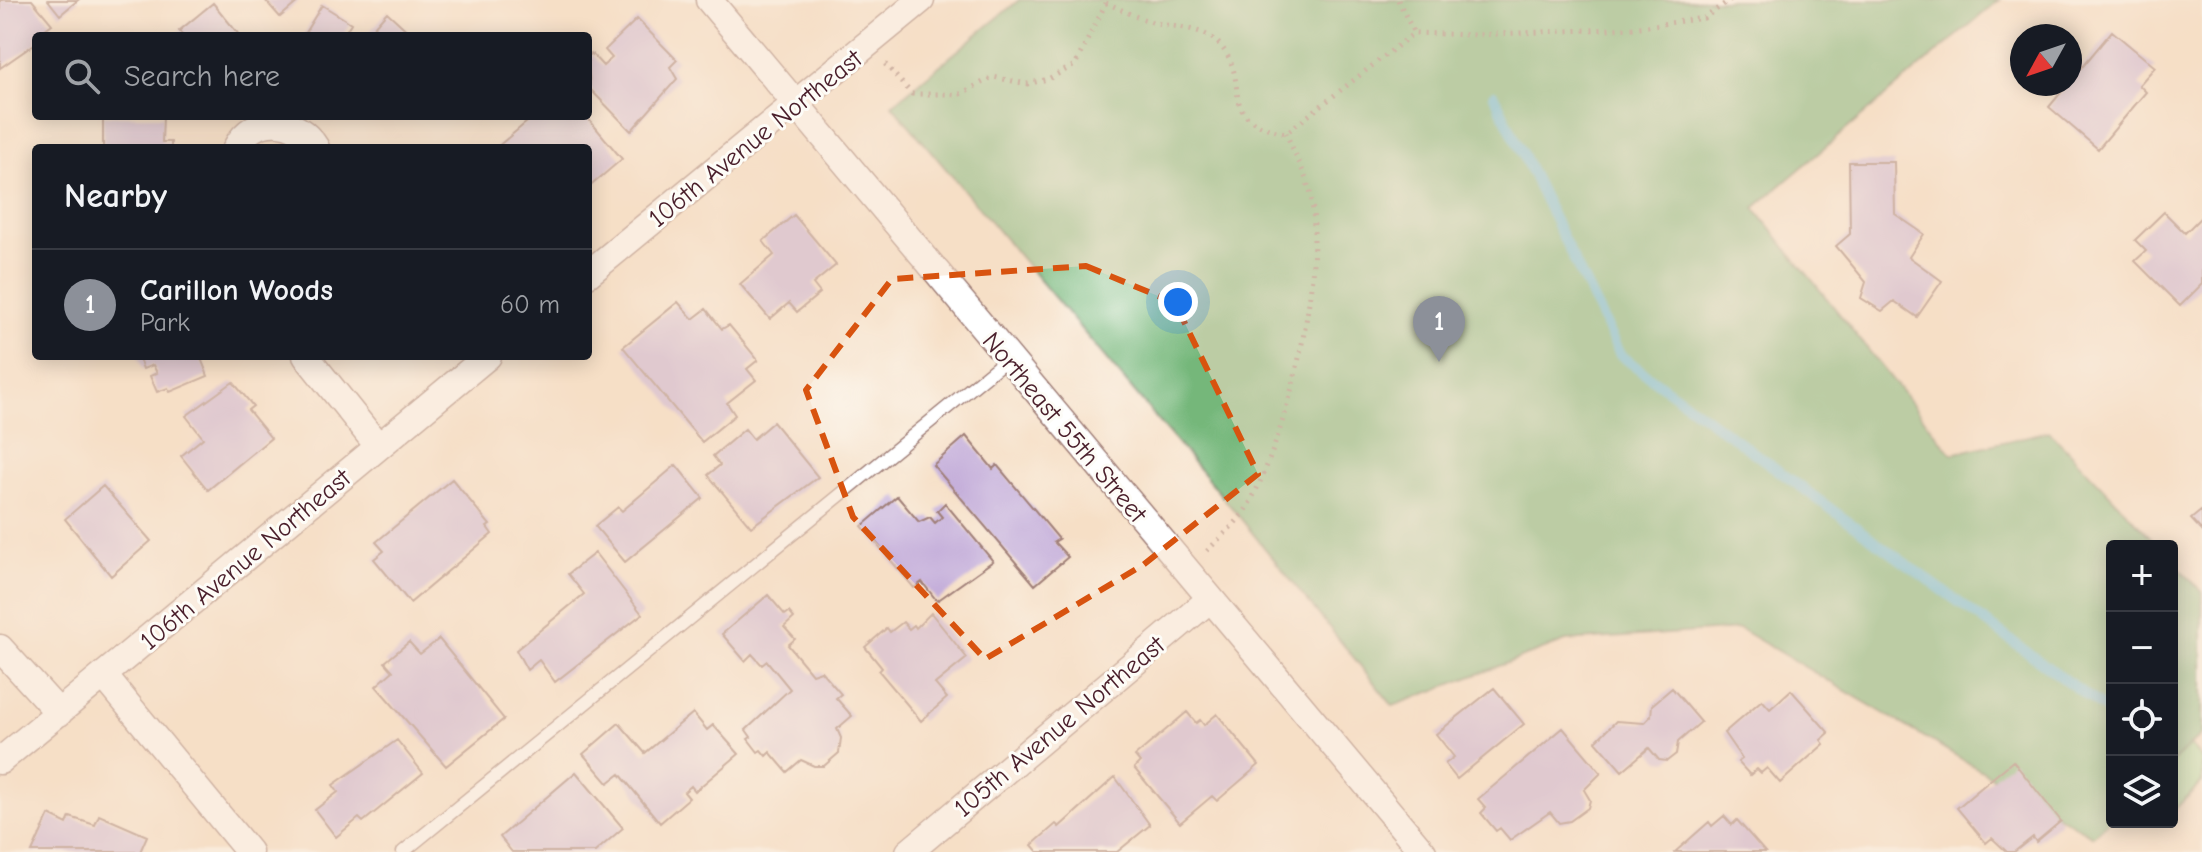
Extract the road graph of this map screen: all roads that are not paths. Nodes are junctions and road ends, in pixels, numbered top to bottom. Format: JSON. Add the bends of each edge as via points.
{"nodes":[{"id":1,"x":709,"y":0,"type":"edge"},
{"id":2,"x":921,"y":0,"type":"edge"},
{"id":3,"x":796,"y":103,"type":"junction"},
{"id":4,"x":239,"y":144,"type":"edge"},
{"id":5,"x":313,"y":144,"type":"edge"},
{"id":6,"x":592,"y":271,"type":"edge"},
{"id":7,"x":1008,"y":358,"type":"junction"},
{"id":8,"x":309,"y":360,"type":"edge"},
{"id":9,"x":483,"y":360,"type":"edge"},
{"id":10,"x":378,"y":446,"type":"junction"},
{"id":11,"x":1209,"y":600,"type":"junction"},
{"id":12,"x":0,"y":648,"type":"edge"},
{"id":13,"x":105,"y":677,"type":"junction"},
{"id":14,"x":59,"y":713,"type":"junction"},
{"id":15,"x":0,"y":761,"type":"edge"},
{"id":16,"x":249,"y":852,"type":"edge"},
{"id":17,"x":403,"y":852,"type":"edge"},
{"id":18,"x":909,"y":852,"type":"edge"},
{"id":19,"x":1423,"y":852,"type":"edge"}],
"edges":[{"from":1,"to":3,"type":"street","name":"Northeast 55th Street"},
{"from":2,"to":3,"type":"street","name":"106th Avenue Northeast"},
{"from":3,"to":6,"type":"street","name":"106th Avenue Northeast"},
{"from":3,"to":7,"type":"street","name":"Northeast 55th Street"},
{"from":4,"to":5,"type":"street","via":[[246,133],[271,122],[299,128]]},
{"from":7,"to":11,"type":"street","name":"Northeast 55th Street"},
{"from":7,"to":17,"type":"lane"},
{"from":8,"to":10,"type":"street"},
{"from":9,"to":10,"type":"street","name":"106th Avenue Northeast"},
{"from":10,"to":13,"type":"street","name":"106th Avenue Northeast"},
{"from":11,"to":18,"type":"street","name":"105th Avenue Northeast"},
{"from":11,"to":19,"type":"street","name":"Northeast 55th Street"},
{"from":12,"to":14,"type":"street"},
{"from":13,"to":14,"type":"street","name":"106th Avenue Northeast"},
{"from":13,"to":16,"type":"street"},
{"from":14,"to":15,"type":"street","name":"106th Avenue Northeast"}]}
